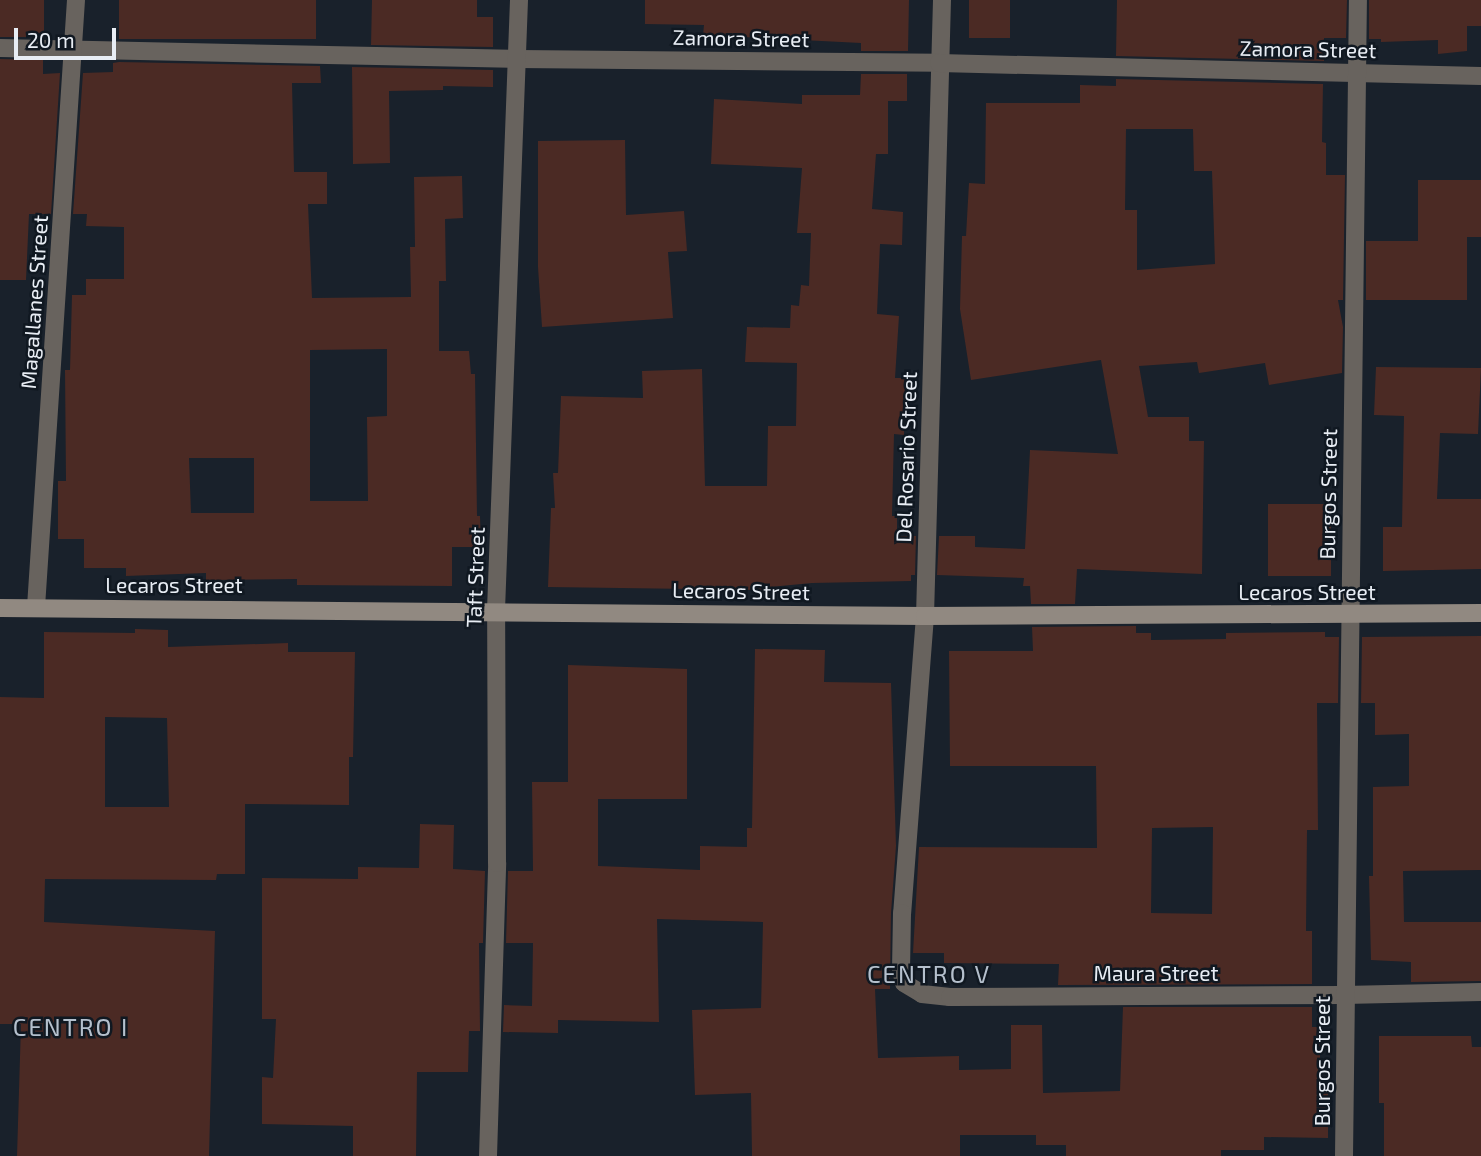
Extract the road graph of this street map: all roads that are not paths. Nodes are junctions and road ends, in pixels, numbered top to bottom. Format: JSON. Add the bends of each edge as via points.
{"nodes":[{"id":1,"x":76,"y":0,"type":"edge"},
{"id":2,"x":519,"y":0,"type":"edge"},
{"id":3,"x":942,"y":0,"type":"edge"},
{"id":4,"x":1359,"y":0,"type":"edge"},
{"id":5,"x":0,"y":48,"type":"edge"},
{"id":6,"x":74,"y":49,"type":"junction"},
{"id":7,"x":517,"y":59,"type":"junction"},
{"id":8,"x":939,"y":63,"type":"junction"},
{"id":9,"x":1358,"y":72,"type":"junction"},
{"id":10,"x":1481,"y":76,"type":"edge"},
{"id":11,"x":36,"y":607,"type":"junction"},
{"id":12,"x":0,"y":608,"type":"edge"},
{"id":13,"x":496,"y":610,"type":"junction"},
{"id":14,"x":1481,"y":613,"type":"edge"},
{"id":15,"x":1349,"y":615,"type":"junction"},
{"id":16,"x":925,"y":616,"type":"junction"},
{"id":17,"x":902,"y":914,"type":"joint"},
{"id":18,"x":1481,"y":992,"type":"edge"},
{"id":19,"x":1344,"y":995,"type":"junction"},
{"id":20,"x":488,"y":1156,"type":"edge"},
{"id":21,"x":1345,"y":1156,"type":"edge"}],
"edges":[{"from":1,"to":6,"type":"street","name":"Magallanes Street"},
{"from":2,"to":7,"type":"street","name":"Taft Street"},
{"from":3,"to":8,"type":"street","name":"Del Rosario Street"},
{"from":4,"to":9,"type":"street","name":"Burgos Street"},
{"from":5,"to":6,"type":"street","name":"Zamora Street"},
{"from":6,"to":7,"type":"street","name":"Zamora Street"},
{"from":6,"to":11,"type":"street","name":"Magallanes Street"},
{"from":7,"to":8,"type":"street","name":"Zamora Street"},
{"from":7,"to":13,"type":"street","name":"Taft Street"},
{"from":8,"to":9,"type":"street","name":"Zamora Street"},
{"from":8,"to":16,"type":"street","name":"Del Rosario Street"},
{"from":9,"to":10,"type":"street","name":"Zamora Street"},
{"from":9,"to":15,"type":"street","name":"Burgos Street"},
{"from":11,"to":12,"type":"street","name":"Lecaros Street"},
{"from":11,"to":13,"type":"street","name":"Lecaros Street"},
{"from":13,"to":16,"type":"street","name":"Lecaros Street"},
{"from":13,"to":20,"type":"street","name":"Taft Street","via":[[497,863]]},
{"from":14,"to":15,"type":"street","name":"Lecaros Street"},
{"from":15,"to":16,"type":"street","name":"Lecaros Street"},
{"from":15,"to":19,"type":"street","name":"Burgos Street"},
{"from":16,"to":17,"type":"street","name":"Del Rosario Street"},
{"from":17,"to":19,"type":"street","name":"Maura Street","via":[[904,983],[922,994]]},
{"from":18,"to":19,"type":"street","name":"Maura Street"},
{"from":19,"to":21,"type":"street","name":"Burgos Street"}]}
